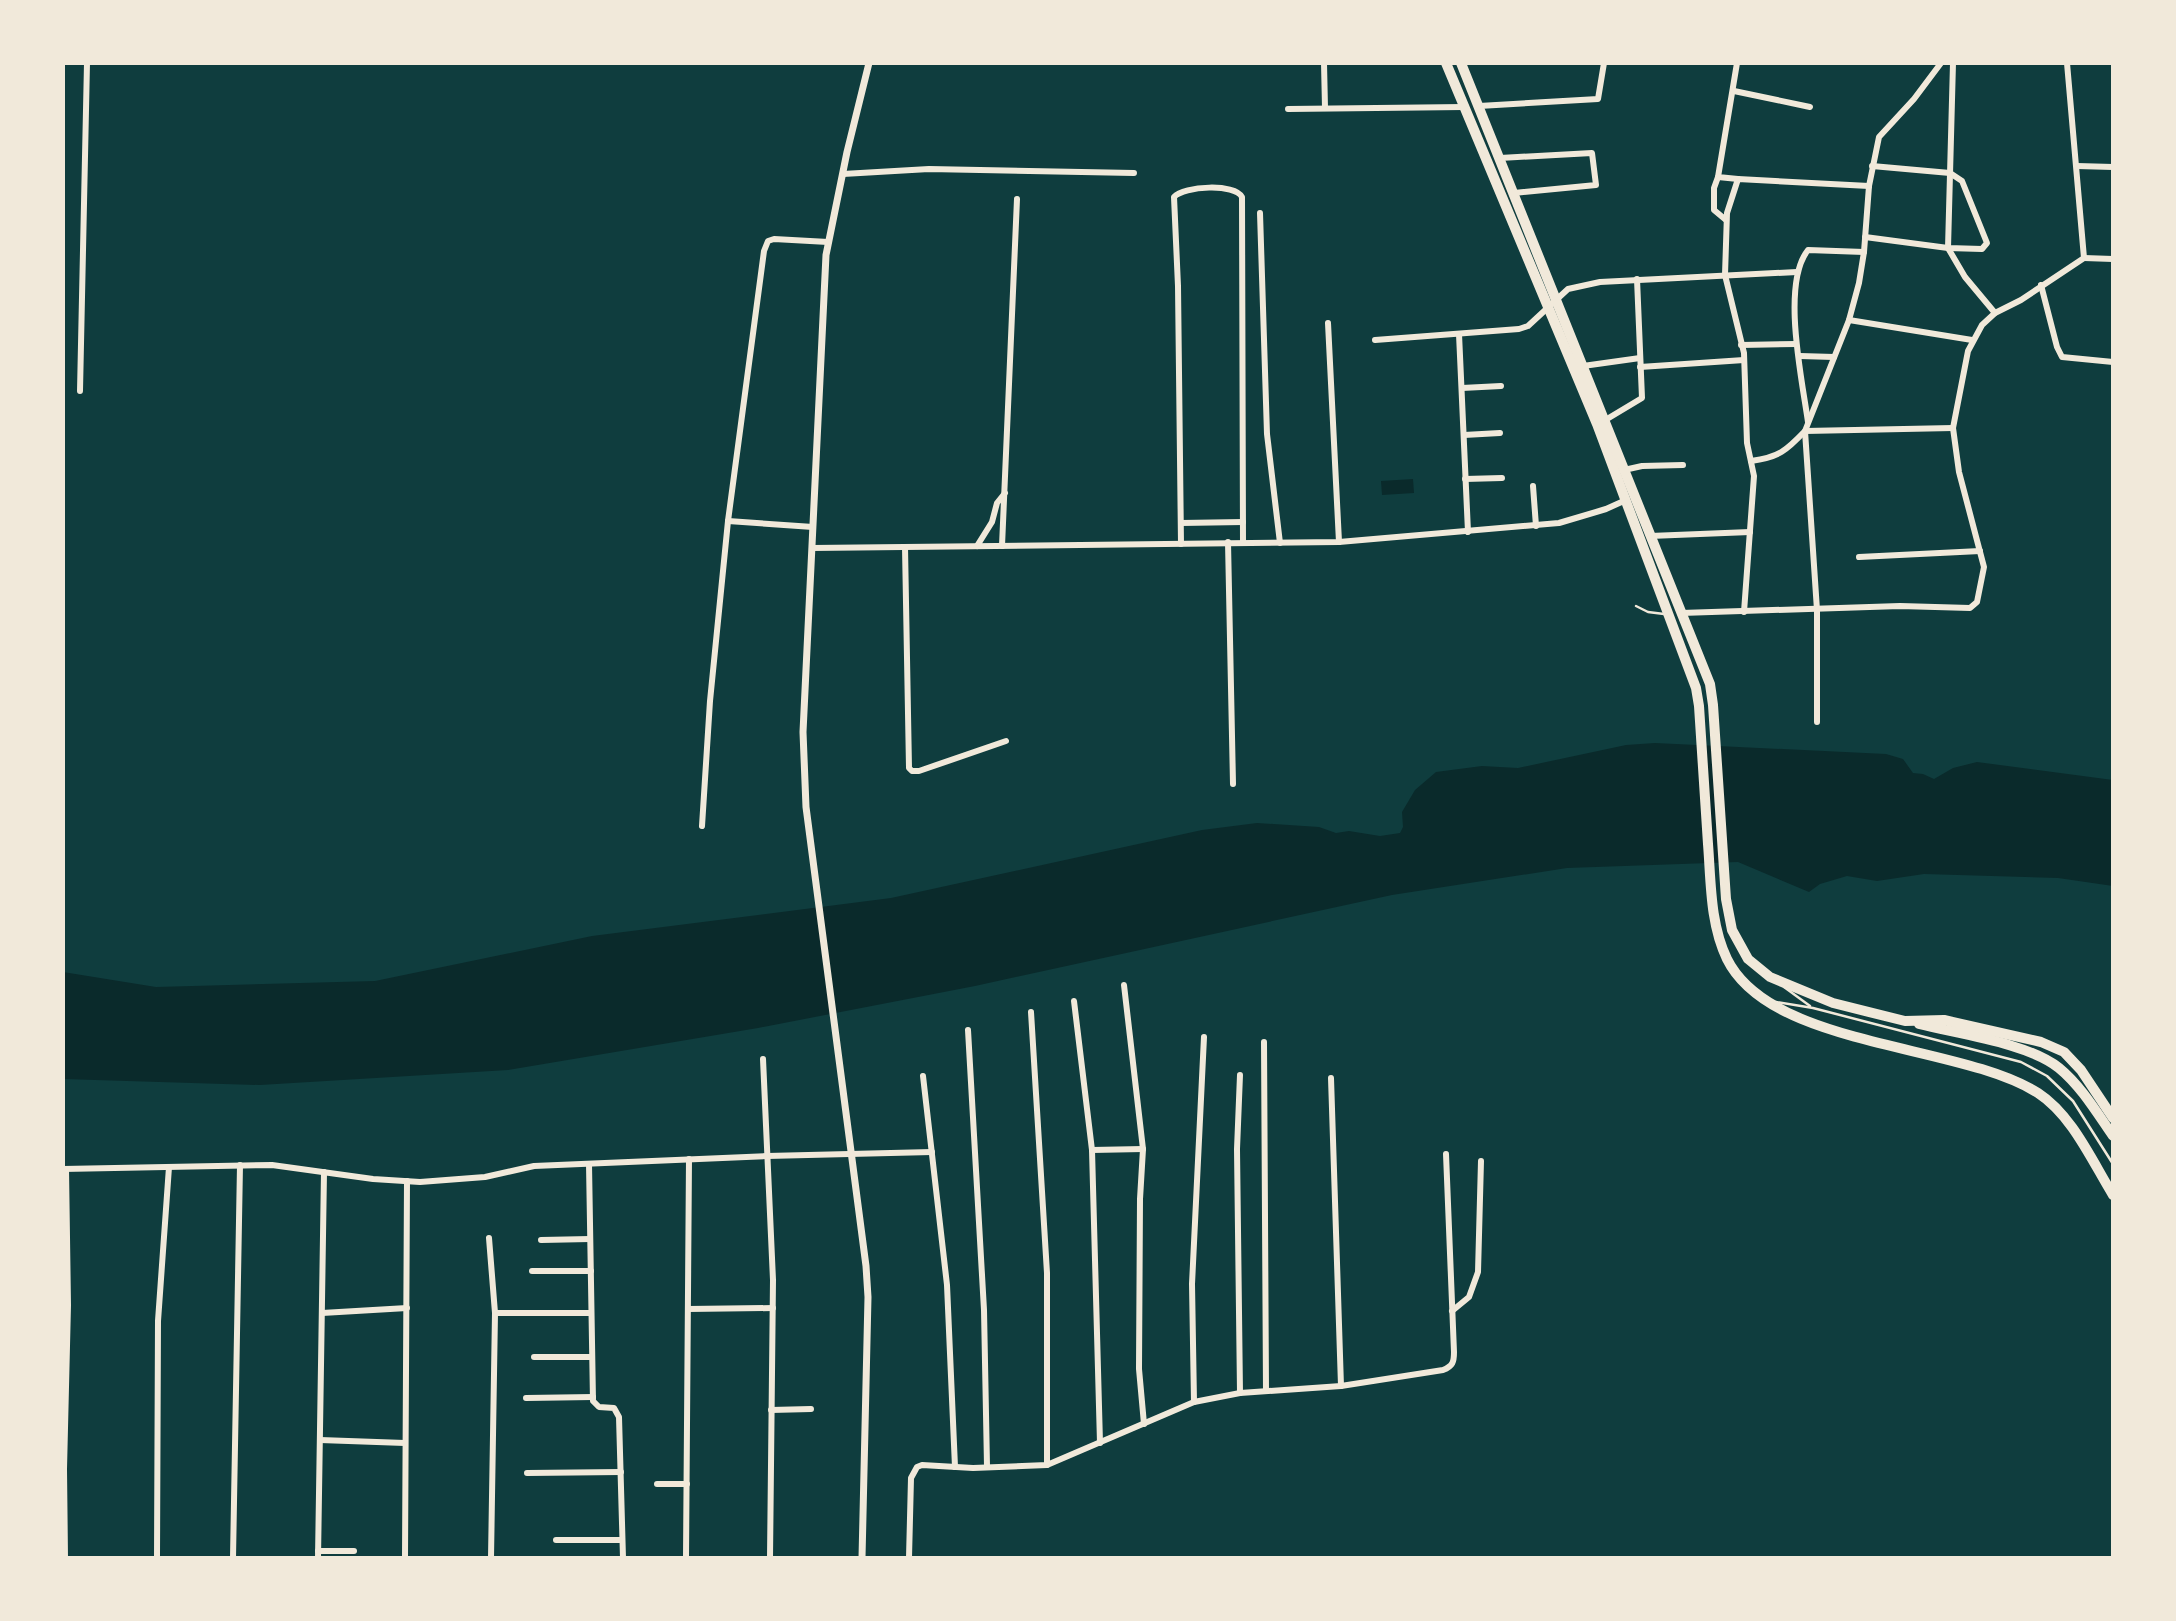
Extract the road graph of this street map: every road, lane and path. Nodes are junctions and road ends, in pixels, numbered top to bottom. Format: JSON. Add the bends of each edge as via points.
{"nodes":[{"id":1,"x":87,"y":63,"type":"edge"},
{"id":2,"x":869,"y":63,"type":"edge"},
{"id":3,"x":1324,"y":63,"type":"edge"},
{"id":4,"x":1446,"y":63,"type":"edge"},
{"id":5,"x":1461,"y":63,"type":"edge"},
{"id":6,"x":1604,"y":63,"type":"edge"},
{"id":7,"x":1738,"y":63,"type":"edge"},
{"id":8,"x":1941,"y":63,"type":"edge"},
{"id":9,"x":1953,"y":63,"type":"edge"},
{"id":10,"x":2067,"y":63,"type":"edge"},
{"id":11,"x":1734,"y":91,"type":"junction"},
{"id":12,"x":1479,"y":106,"type":"junction"},
{"id":13,"x":1464,"y":107,"type":"junction"},
{"id":14,"x":1810,"y":107,"type":"dead end"},
{"id":15,"x":1288,"y":108,"type":"dead end"},
{"id":16,"x":1325,"y":108,"type":"junction"},
{"id":17,"x":1500,"y":158,"type":"junction"},
{"id":18,"x":1872,"y":166,"type":"junction"},
{"id":19,"x":2077,"y":166,"type":"junction"},
{"id":20,"x":2113,"y":167,"type":"edge"},
{"id":21,"x":1134,"y":173,"type":"dead end"},
{"id":22,"x":1950,"y":173,"type":"junction"},
{"id":23,"x":843,"y":174,"type":"junction"},
{"id":24,"x":1718,"y":177,"type":"junction"},
{"id":25,"x":1738,"y":179,"type":"junction"},
{"id":26,"x":1869,"y":186,"type":"junction"},
{"id":27,"x":1514,"y":192,"type":"junction"},
{"id":28,"x":1017,"y":199,"type":"dead end"},
{"id":29,"x":1260,"y":213,"type":"dead end"},
{"id":30,"x":1726,"y":220,"type":"junction"},
{"id":31,"x":1865,"y":237,"type":"junction"},
{"id":32,"x":828,"y":242,"type":"junction"},
{"id":33,"x":1948,"y":248,"type":"junction"},
{"id":34,"x":1864,"y":252,"type":"junction"},
{"id":35,"x":2084,"y":258,"type":"junction"},
{"id":36,"x":2113,"y":260,"type":"edge"},
{"id":37,"x":1797,"y":272,"type":"junction"},
{"id":38,"x":1726,"y":275,"type":"junction"},
{"id":39,"x":1637,"y":279,"type":"junction"},
{"id":40,"x":2041,"y":285,"type":"junction"},
{"id":41,"x":1557,"y":298,"type":"junction"},
{"id":42,"x":1547,"y":306,"type":"junction"},
{"id":43,"x":1995,"y":313,"type":"junction"},
{"id":44,"x":1849,"y":320,"type":"junction"},
{"id":45,"x":1328,"y":323,"type":"dead end"},
{"id":46,"x":1459,"y":334,"type":"junction"},
{"id":47,"x":1375,"y":340,"type":"dead end"},
{"id":48,"x":1972,"y":340,"type":"junction"},
{"id":49,"x":1796,"y":344,"type":"junction"},
{"id":50,"x":1741,"y":345,"type":"junction"},
{"id":51,"x":1800,"y":356,"type":"junction"},
{"id":52,"x":1834,"y":357,"type":"junction"},
{"id":53,"x":1640,"y":358,"type":"junction"},
{"id":54,"x":1744,"y":360,"type":"junction"},
{"id":55,"x":2113,"y":362,"type":"edge"},
{"id":56,"x":1583,"y":366,"type":"junction"},
{"id":57,"x":1640,"y":367,"type":"junction"},
{"id":58,"x":1501,"y":386,"type":"dead end"},
{"id":59,"x":1462,"y":388,"type":"junction"},
{"id":60,"x":80,"y":391,"type":"dead end"},
{"id":61,"x":1600,"y":422,"type":"junction"},
{"id":62,"x":1808,"y":423,"type":"junction"},
{"id":63,"x":1952,"y":428,"type":"junction"},
{"id":64,"x":1805,"y":430,"type":"junction"},
{"id":65,"x":1500,"y":433,"type":"dead end"},
{"id":66,"x":1464,"y":435,"type":"junction"},
{"id":67,"x":1751,"y":461,"type":"junction"},
{"id":68,"x":1683,"y":466,"type":"dead end"},
{"id":69,"x":1623,"y":470,"type":"junction"},
{"id":70,"x":1502,"y":478,"type":"dead end"},
{"id":71,"x":1465,"y":480,"type":"junction"},
{"id":72,"x":1534,"y":486,"type":"dead end"},
{"id":73,"x":1005,"y":494,"type":"junction"},
{"id":74,"x":1626,"y":500,"type":"junction"},
{"id":75,"x":728,"y":521,"type":"junction"},
{"id":76,"x":1243,"y":522,"type":"junction"},
{"id":77,"x":1181,"y":523,"type":"junction"},
{"id":78,"x":1536,"y":526,"type":"junction"},
{"id":79,"x":813,"y":527,"type":"junction"},
{"id":80,"x":1468,"y":532,"type":"junction"},
{"id":81,"x":1750,"y":532,"type":"junction"},
{"id":82,"x":1650,"y":536,"type":"junction"},
{"id":83,"x":1228,"y":542,"type":"junction"},
{"id":84,"x":1339,"y":542,"type":"junction"},
{"id":85,"x":1243,"y":543,"type":"junction"},
{"id":86,"x":1280,"y":543,"type":"junction"},
{"id":87,"x":1181,"y":544,"type":"junction"},
{"id":88,"x":978,"y":546,"type":"junction"},
{"id":89,"x":1002,"y":546,"type":"junction"},
{"id":90,"x":905,"y":547,"type":"junction"},
{"id":91,"x":812,"y":548,"type":"junction"},
{"id":92,"x":1980,"y":551,"type":"junction"},
{"id":93,"x":1859,"y":557,"type":"dead end"},
{"id":94,"x":1636,"y":606,"type":"dead end"},
{"id":95,"x":1817,"y":610,"type":"junction"},
{"id":96,"x":1744,"y":611,"type":"junction"},
{"id":97,"x":1681,"y":613,"type":"junction"},
{"id":98,"x":1667,"y":615,"type":"junction"},
{"id":99,"x":1817,"y":722,"type":"dead end"},
{"id":100,"x":1006,"y":741,"type":"dead end"},
{"id":101,"x":1233,"y":784,"type":"dead end"},
{"id":102,"x":702,"y":826,"type":"dead end"},
{"id":103,"x":1770,"y":977,"type":"junction"},
{"id":104,"x":1124,"y":985,"type":"dead end"},
{"id":105,"x":1765,"y":1000,"type":"junction"},
{"id":106,"x":1074,"y":1001,"type":"dead end"},
{"id":107,"x":1813,"y":1008,"type":"junction"},
{"id":108,"x":1031,"y":1012,"type":"dead end"},
{"id":109,"x":1905,"y":1021,"type":"junction"},
{"id":110,"x":968,"y":1030,"type":"dead end"},
{"id":111,"x":1204,"y":1037,"type":"dead end"},
{"id":112,"x":1264,"y":1042,"type":"dead end"},
{"id":113,"x":763,"y":1059,"type":"dead end"},
{"id":114,"x":1240,"y":1075,"type":"dead end"},
{"id":115,"x":923,"y":1076,"type":"dead end"},
{"id":116,"x":1331,"y":1078,"type":"dead end"},
{"id":117,"x":2113,"y":1118,"type":"edge"},
{"id":118,"x":2113,"y":1136,"type":"edge"},
{"id":119,"x":1143,"y":1149,"type":"junction"},
{"id":120,"x":1092,"y":1150,"type":"junction"},
{"id":121,"x":932,"y":1152,"type":"junction"},
{"id":122,"x":1446,"y":1154,"type":"dead end"},
{"id":123,"x":851,"y":1155,"type":"junction"},
{"id":124,"x":768,"y":1156,"type":"junction"},
{"id":125,"x":689,"y":1159,"type":"junction"},
{"id":126,"x":1481,"y":1161,"type":"dead end"},
{"id":127,"x":2093,"y":1162,"type":"junction"},
{"id":128,"x":589,"y":1164,"type":"junction"},
{"id":129,"x":2113,"y":1164,"type":"edge"},
{"id":130,"x":240,"y":1165,"type":"junction"},
{"id":131,"x":169,"y":1167,"type":"junction"},
{"id":132,"x":64,"y":1169,"type":"edge"},
{"id":133,"x":324,"y":1172,"type":"junction"},
{"id":134,"x":2113,"y":1179,"type":"edge"},
{"id":135,"x":407,"y":1181,"type":"junction"},
{"id":136,"x":2113,"y":1195,"type":"edge"},
{"id":137,"x":489,"y":1238,"type":"dead end"},
{"id":138,"x":590,"y":1239,"type":"junction"},
{"id":139,"x":541,"y":1240,"type":"dead end"},
{"id":140,"x":532,"y":1271,"type":"dead end"},
{"id":141,"x":591,"y":1272,"type":"junction"},
{"id":142,"x":407,"y":1308,"type":"junction"},
{"id":143,"x":773,"y":1308,"type":"junction"},
{"id":144,"x":688,"y":1309,"type":"junction"},
{"id":145,"x":1452,"y":1311,"type":"junction"},
{"id":146,"x":322,"y":1312,"type":"junction"},
{"id":147,"x":591,"y":1312,"type":"junction"},
{"id":148,"x":495,"y":1313,"type":"junction"},
{"id":149,"x":534,"y":1357,"type":"dead end"},
{"id":150,"x":592,"y":1357,"type":"junction"},
{"id":151,"x":65,"y":1366,"type":"edge"},
{"id":152,"x":1342,"y":1386,"type":"junction"},
{"id":153,"x":1266,"y":1391,"type":"junction"},
{"id":154,"x":1240,"y":1393,"type":"junction"},
{"id":155,"x":593,"y":1397,"type":"junction"},
{"id":156,"x":526,"y":1398,"type":"dead end"},
{"id":157,"x":1194,"y":1402,"type":"junction"},
{"id":158,"x":811,"y":1409,"type":"dead end"},
{"id":159,"x":771,"y":1410,"type":"junction"},
{"id":160,"x":1144,"y":1424,"type":"junction"},
{"id":161,"x":320,"y":1440,"type":"junction"},
{"id":162,"x":405,"y":1443,"type":"junction"},
{"id":163,"x":1100,"y":1443,"type":"junction"},
{"id":164,"x":1047,"y":1465,"type":"junction"},
{"id":165,"x":987,"y":1466,"type":"junction"},
{"id":166,"x":955,"y":1467,"type":"junction"},
{"id":167,"x":621,"y":1472,"type":"junction"},
{"id":168,"x":527,"y":1473,"type":"dead end"},
{"id":169,"x":657,"y":1484,"type":"dead end"},
{"id":170,"x":687,"y":1484,"type":"junction"},
{"id":171,"x":622,"y":1540,"type":"junction"},
{"id":172,"x":556,"y":1541,"type":"dead end"},
{"id":173,"x":354,"y":1551,"type":"dead end"},
{"id":174,"x":318,"y":1554,"type":"edge"},
{"id":175,"x":65,"y":1558,"type":"edge"},
{"id":176,"x":157,"y":1558,"type":"edge"},
{"id":177,"x":233,"y":1558,"type":"edge"},
{"id":178,"x":405,"y":1558,"type":"edge"},
{"id":179,"x":491,"y":1558,"type":"edge"},
{"id":180,"x":623,"y":1558,"type":"edge"},
{"id":181,"x":686,"y":1558,"type":"edge"},
{"id":182,"x":770,"y":1558,"type":"edge"},
{"id":183,"x":862,"y":1558,"type":"edge"},
{"id":184,"x":909,"y":1558,"type":"edge"}],
"edges":[{"from":1,"to":60,"type":"street"},
{"from":2,"to":23,"type":"street"},
{"from":3,"to":16,"type":"street"},
{"from":4,"to":13,"type":"main road"},
{"from":5,"to":12,"type":"main road"},
{"from":6,"to":12,"type":"street","via":[[1598,99]]},
{"from":7,"to":11,"type":"street"},
{"from":8,"to":18,"type":"street","via":[[1879,137]]},
{"from":9,"to":22,"type":"street"},
{"from":10,"to":19,"type":"street"},
{"from":11,"to":14,"type":"street"},
{"from":11,"to":24,"type":"street"},
{"from":12,"to":17,"type":"main road"},
{"from":13,"to":16,"type":"street"},
{"from":13,"to":42,"type":"main road"},
{"from":15,"to":16,"type":"street"},
{"from":17,"to":27,"type":"main road"},
{"from":17,"to":27,"type":"street","via":[[1592,153],[1596,185]]},
{"from":18,"to":22,"type":"street"},
{"from":18,"to":26,"type":"street"},
{"from":19,"to":20,"type":"street"},
{"from":19,"to":35,"type":"street"},
{"from":21,"to":23,"type":"street","via":[[929,169]]},
{"from":22,"to":33,"type":"street"},
{"from":22,"to":33,"type":"street","via":[[1962,181],[1987,243],[1982,249]]},
{"from":23,"to":32,"type":"street"},
{"from":24,"to":25,"type":"street"},
{"from":24,"to":30,"type":"street","via":[[1714,210]]},
{"from":25,"to":26,"type":"street"},
{"from":25,"to":30,"type":"street"},
{"from":26,"to":31,"type":"street"},
{"from":27,"to":41,"type":"main road"},
{"from":28,"to":73,"type":"street"},
{"from":29,"to":86,"type":"street","via":[[1267,434]]},
{"from":30,"to":38,"type":"street"},
{"from":31,"to":33,"type":"street"},
{"from":31,"to":34,"type":"street"},
{"from":32,"to":75,"type":"street","via":[[774,239],[764,251]]},
{"from":32,"to":79,"type":"street"},
{"from":33,"to":43,"type":"street"},
{"from":34,"to":37,"type":"street","via":[[1808,250]]},
{"from":34,"to":44,"type":"street"},
{"from":35,"to":36,"type":"street"},
{"from":35,"to":40,"type":"street"},
{"from":37,"to":38,"type":"street"},
{"from":37,"to":49,"type":"street"},
{"from":38,"to":39,"type":"street"},
{"from":38,"to":50,"type":"street"},
{"from":39,"to":41,"type":"street","via":[[1575,286]]},
{"from":39,"to":53,"type":"street"},
{"from":40,"to":43,"type":"street"},
{"from":40,"to":55,"type":"street","via":[[2062,357]]},
{"from":41,"to":42,"type":"street"},
{"from":41,"to":56,"type":"main road"},
{"from":42,"to":46,"type":"street","via":[[1519,329]]},
{"from":42,"to":61,"type":"main road"},
{"from":43,"to":48,"type":"street"},
{"from":44,"to":48,"type":"street"},
{"from":44,"to":52,"type":"street"},
{"from":45,"to":84,"type":"street"},
{"from":46,"to":47,"type":"street"},
{"from":46,"to":59,"type":"street"},
{"from":48,"to":63,"type":"street"},
{"from":49,"to":50,"type":"street"},
{"from":49,"to":51,"type":"street"},
{"from":50,"to":54,"type":"street"},
{"from":51,"to":52,"type":"street"},
{"from":51,"to":62,"type":"street"},
{"from":52,"to":62,"type":"street"},
{"from":53,"to":56,"type":"street"},
{"from":53,"to":57,"type":"street"},
{"from":54,"to":57,"type":"street"},
{"from":54,"to":67,"type":"street"},
{"from":56,"to":61,"type":"main road"},
{"from":57,"to":61,"type":"street","via":[[1642,398]]},
{"from":58,"to":59,"type":"street"},
{"from":59,"to":66,"type":"street"},
{"from":61,"to":69,"type":"main road"},
{"from":61,"to":74,"type":"main road"},
{"from":62,"to":64,"type":"street"},
{"from":63,"to":64,"type":"street"},
{"from":63,"to":92,"type":"street"},
{"from":64,"to":67,"type":"street","via":[[1787,450],[1773,458]]},
{"from":64,"to":95,"type":"street"},
{"from":65,"to":66,"type":"street"},
{"from":66,"to":71,"type":"street"},
{"from":67,"to":81,"type":"street"},
{"from":68,"to":69,"type":"street"},
{"from":69,"to":82,"type":"main road"},
{"from":70,"to":71,"type":"street"},
{"from":71,"to":80,"type":"street"},
{"from":72,"to":78,"type":"street"},
{"from":73,"to":88,"type":"street"},
{"from":73,"to":89,"type":"street"},
{"from":74,"to":78,"type":"street","via":[[1559,523]]},
{"from":74,"to":98,"type":"main road"},
{"from":75,"to":79,"type":"street"},
{"from":75,"to":102,"type":"street"},
{"from":76,"to":77,"type":"street"},
{"from":76,"to":77,"type":"street","via":[[1242,197],[1234,189],[1207,188],[1185,190],[1174,197]]},
{"from":76,"to":85,"type":"street"},
{"from":77,"to":87,"type":"street"},
{"from":78,"to":80,"type":"street"},
{"from":79,"to":91,"type":"street"},
{"from":80,"to":84,"type":"street"},
{"from":81,"to":82,"type":"street"},
{"from":81,"to":96,"type":"street"},
{"from":82,"to":97,"type":"main road"},
{"from":83,"to":85,"type":"street"},
{"from":83,"to":87,"type":"street"},
{"from":83,"to":101,"type":"street"},
{"from":84,"to":86,"type":"street"},
{"from":85,"to":86,"type":"street"},
{"from":87,"to":89,"type":"street"},
{"from":88,"to":89,"type":"street"},
{"from":88,"to":90,"type":"street"},
{"from":90,"to":91,"type":"street"},
{"from":90,"to":100,"type":"street","via":[[909,768],[919,771]]},
{"from":91,"to":123,"type":"street","via":[[803,751],[806,807]]},
{"from":92,"to":93,"type":"street"},
{"from":92,"to":95,"type":"street","via":[[1984,567],[1979,598],[1970,608]]},
{"from":94,"to":98,"type":"lane"},
{"from":95,"to":96,"type":"street"},
{"from":95,"to":99,"type":"street"},
{"from":96,"to":97,"type":"street"},
{"from":97,"to":98,"type":"main road"},
{"from":97,"to":103,"type":"main road","via":[[1710,684],[1732,930],[1748,959]]},
{"from":98,"to":105,"type":"main road","via":[[1699,706],[1718,936],[1728,961]]},
{"from":103,"to":107,"type":"lane"},
{"from":103,"to":109,"type":"main road","via":[[1833,1003]]},
{"from":104,"to":119,"type":"street"},
{"from":105,"to":107,"type":"lane"},
{"from":105,"to":127,"type":"main road","via":[[1823,1027],[2018,1082],[2061,1113]]},
{"from":106,"to":120,"type":"street"},
{"from":107,"to":129,"type":"lane","via":[[2021,1062],[2048,1076],[2073,1101]]},
{"from":108,"to":164,"type":"street","via":[[1046,1273]]},
{"from":109,"to":117,"type":"main road","via":[[1944,1020],[2041,1042],[2064,1052]]},
{"from":109,"to":118,"type":"main road","via":[[2027,1051],[2058,1067]]},
{"from":110,"to":165,"type":"street"},
{"from":111,"to":157,"type":"street","via":[[1192,1284]]},
{"from":112,"to":153,"type":"street"},
{"from":113,"to":124,"type":"street"},
{"from":114,"to":154,"type":"street"},
{"from":115,"to":121,"type":"street"},
{"from":116,"to":152,"type":"street"},
{"from":119,"to":120,"type":"street"},
{"from":119,"to":160,"type":"street","via":[[1139,1369]]},
{"from":120,"to":163,"type":"street"},
{"from":121,"to":123,"type":"street"},
{"from":121,"to":166,"type":"street","via":[[947,1284]]},
{"from":122,"to":145,"type":"street"},
{"from":123,"to":124,"type":"street"},
{"from":123,"to":183,"type":"street","via":[[868,1297]]},
{"from":124,"to":125,"type":"street"},
{"from":124,"to":143,"type":"street"},
{"from":125,"to":128,"type":"street"},
{"from":125,"to":144,"type":"street"},
{"from":126,"to":145,"type":"street","via":[[1478,1272],[1469,1297]]},
{"from":127,"to":134,"type":"main road"},
{"from":127,"to":136,"type":"main road"},
{"from":128,"to":135,"type":"street","via":[[534,1166],[452,1181]]},
{"from":128,"to":138,"type":"street"},
{"from":130,"to":131,"type":"street"},
{"from":130,"to":133,"type":"street"},
{"from":130,"to":177,"type":"street"},
{"from":131,"to":132,"type":"street"},
{"from":131,"to":176,"type":"street","via":[[158,1321]]},
{"from":132,"to":151,"type":"street"},
{"from":133,"to":135,"type":"street"},
{"from":133,"to":146,"type":"street"},
{"from":135,"to":142,"type":"street"},
{"from":137,"to":148,"type":"street"},
{"from":138,"to":139,"type":"street"},
{"from":138,"to":141,"type":"street"},
{"from":140,"to":141,"type":"street"},
{"from":141,"to":147,"type":"street"},
{"from":142,"to":146,"type":"street"},
{"from":142,"to":162,"type":"street"},
{"from":143,"to":144,"type":"street"},
{"from":143,"to":159,"type":"street"},
{"from":144,"to":170,"type":"street"},
{"from":145,"to":152,"type":"street","via":[[1454,1361],[1450,1367]]},
{"from":146,"to":161,"type":"street"},
{"from":147,"to":148,"type":"street"},
{"from":147,"to":150,"type":"street"},
{"from":148,"to":179,"type":"street"},
{"from":149,"to":150,"type":"street"},
{"from":150,"to":155,"type":"street"},
{"from":151,"to":175,"type":"street"},
{"from":152,"to":153,"type":"street"},
{"from":153,"to":154,"type":"street"},
{"from":154,"to":157,"type":"street"},
{"from":155,"to":156,"type":"street"},
{"from":155,"to":167,"type":"street","via":[[594,1405],[614,1408],[619,1417]]},
{"from":157,"to":160,"type":"street"},
{"from":158,"to":159,"type":"street"},
{"from":159,"to":182,"type":"street"},
{"from":160,"to":163,"type":"street"},
{"from":161,"to":162,"type":"street"},
{"from":161,"to":174,"type":"street"},
{"from":162,"to":178,"type":"street"},
{"from":163,"to":164,"type":"street"},
{"from":164,"to":165,"type":"street"},
{"from":165,"to":166,"type":"street"},
{"from":166,"to":184,"type":"street","via":[[922,1465],[913,1471]]},
{"from":167,"to":168,"type":"street"},
{"from":167,"to":171,"type":"street"},
{"from":169,"to":170,"type":"street"},
{"from":170,"to":181,"type":"street"},
{"from":171,"to":172,"type":"street"},
{"from":171,"to":180,"type":"street"},
{"from":173,"to":174,"type":"street"}]}
